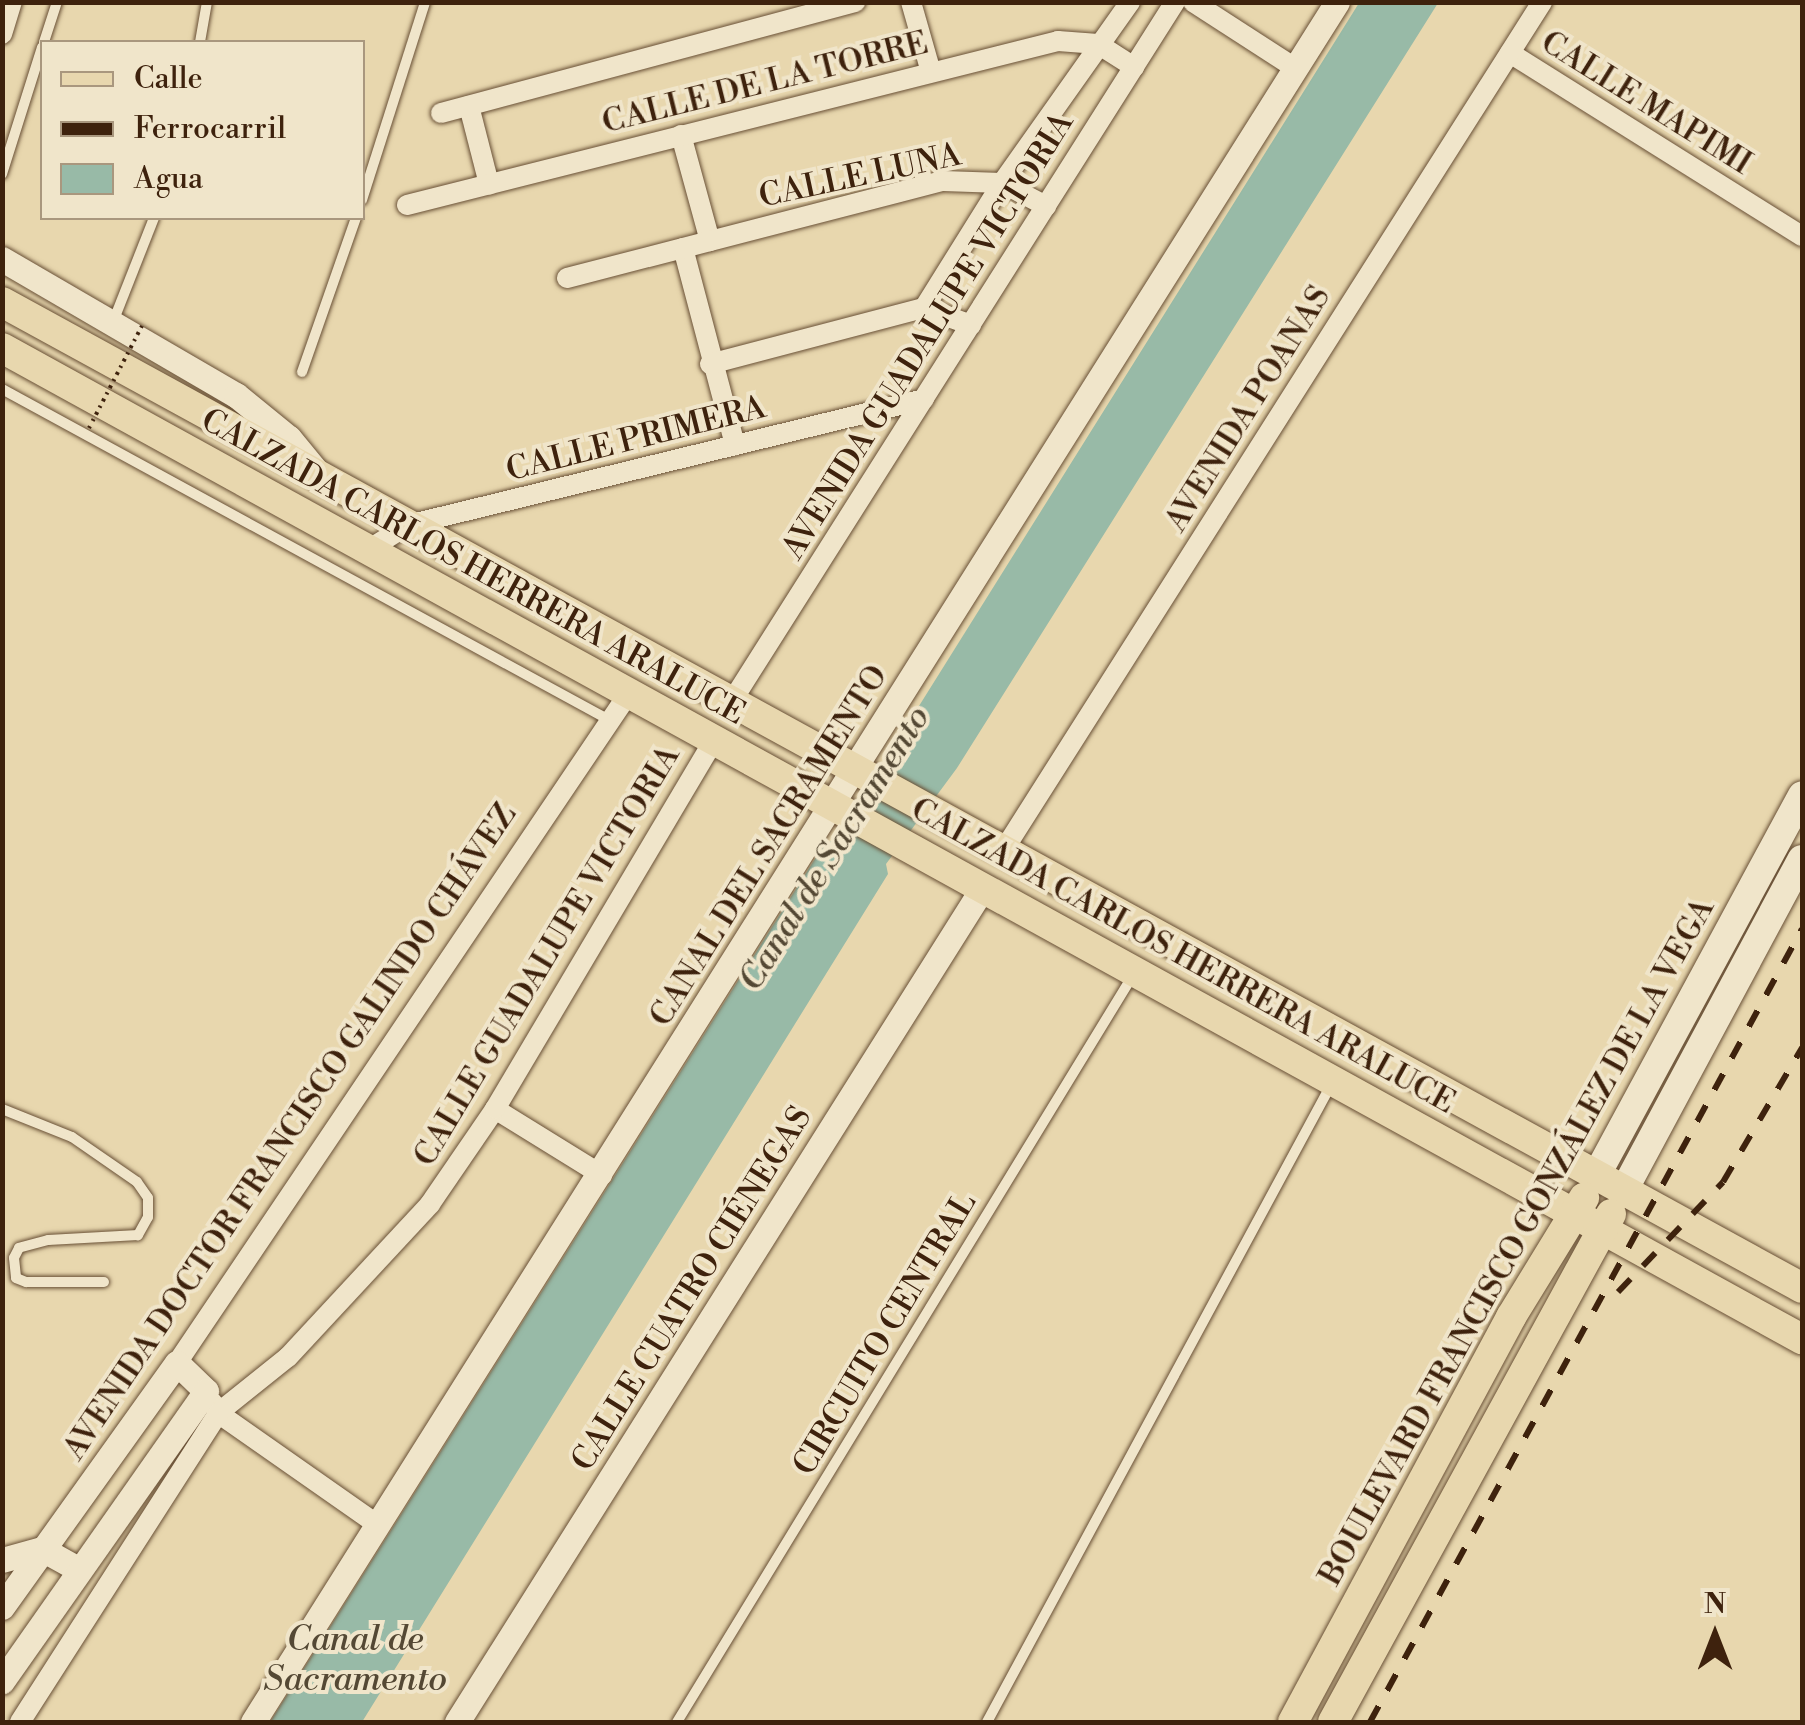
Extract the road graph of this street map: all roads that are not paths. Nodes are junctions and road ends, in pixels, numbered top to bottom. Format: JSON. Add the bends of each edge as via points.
{"nodes":[{"id":1,"x":12,"y":2,"type":"edge"},
{"id":2,"x":56,"y":2,"type":"edge"},
{"id":3,"x":207,"y":2,"type":"edge"},
{"id":4,"x":425,"y":2,"type":"edge"},
{"id":5,"x":855,"y":2,"type":"edge"},
{"id":6,"x":910,"y":2,"type":"edge"},
{"id":7,"x":1130,"y":2,"type":"edge"},
{"id":8,"x":1175,"y":2,"type":"edge"},
{"id":9,"x":1192,"y":2,"type":"edge"},
{"id":10,"x":1337,"y":2,"type":"edge"},
{"id":11,"x":1542,"y":2,"type":"edge"},
{"id":12,"x":2,"y":34,"type":"edge"},
{"id":13,"x":45,"y":40,"type":"edge"},
{"id":14,"x":200,"y":40,"type":"edge"},
{"id":15,"x":1098,"y":44,"type":"junction"},
{"id":16,"x":1510,"y":53,"type":"junction"},
{"id":17,"x":40,"y":54,"type":"edge"},
{"id":18,"x":1134,"y":67,"type":"junction"},
{"id":19,"x":1295,"y":68,"type":"junction"},
{"id":20,"x":931,"y":72,"type":"junction"},
{"id":21,"x":468,"y":106,"type":"junction"},
{"id":22,"x":441,"y":113,"type":"dead end"},
{"id":23,"x":681,"y":135,"type":"junction"},
{"id":24,"x":2,"y":174,"type":"edge"},
{"id":25,"x":1002,"y":182,"type":"junction"},
{"id":26,"x":489,"y":184,"type":"junction"},
{"id":27,"x":365,"y":191,"type":"edge"},
{"id":28,"x":407,"y":205,"type":"dead end"},
{"id":29,"x":1046,"y":206,"type":"junction"},
{"id":30,"x":153,"y":220,"type":"edge"},
{"id":31,"x":355,"y":220,"type":"edge"},
{"id":32,"x":1802,"y":236,"type":"edge"},
{"id":33,"x":710,"y":241,"type":"junction"},
{"id":34,"x":683,"y":248,"type":"junction"},
{"id":35,"x":2,"y":259,"type":"edge"},
{"id":36,"x":568,"y":278,"type":"dead end"},
{"id":37,"x":2,"y":302,"type":"edge"},
{"id":38,"x":924,"y":308,"type":"junction"},
{"id":39,"x":113,"y":322,"type":"junction"},
{"id":40,"x":971,"y":325,"type":"junction"},
{"id":41,"x":2,"y":348,"type":"edge"},
{"id":42,"x":710,"y":364,"type":"junction"},
{"id":43,"x":302,"y":372,"type":"dead end"},
{"id":44,"x":2,"y":389,"type":"edge"},
{"id":45,"x":924,"y":399,"type":"junction"},
{"id":46,"x":734,"y":446,"type":"junction"},
{"id":47,"x":323,"y":480,"type":"junction"},
{"id":48,"x":408,"y":525,"type":"junction"},
{"id":49,"x":368,"y":550,"type":"junction"},
{"id":50,"x":347,"y":576,"type":"junction"},
{"id":51,"x":630,"y":693,"type":"junction"},
{"id":52,"x":732,"y":701,"type":"junction"},
{"id":53,"x":611,"y":721,"type":"junction"},
{"id":54,"x":715,"y":739,"type":"junction"},
{"id":55,"x":859,"y":768,"type":"junction"},
{"id":56,"x":835,"y":805,"type":"junction"},
{"id":57,"x":1799,"y":811,"type":"edge"},
{"id":58,"x":1006,"y":848,"type":"junction"},
{"id":59,"x":1802,"y":859,"type":"edge"},
{"id":60,"x":982,"y":889,"type":"junction"},
{"id":61,"x":1098,"y":900,"type":"junction"},
{"id":62,"x":1076,"y":940,"type":"junction"},
{"id":63,"x":1135,"y":972,"type":"junction"},
{"id":64,"x":1334,"y":1080,"type":"junction"},
{"id":65,"x":2,"y":1109,"type":"edge"},
{"id":66,"x":495,"y":1109,"type":"junction"},
{"id":67,"x":602,"y":1176,"type":"junction"},
{"id":68,"x":1595,"y":1178,"type":"junction"},
{"id":69,"x":1622,"y":1194,"type":"junction"},
{"id":70,"x":1576,"y":1212,"type":"junction"},
{"id":71,"x":1603,"y":1228,"type":"junction"},
{"id":72,"x":104,"y":1282,"type":"dead end"},
{"id":73,"x":1802,"y":1288,"type":"edge"},
{"id":74,"x":1802,"y":1339,"type":"edge"},
{"id":75,"x":177,"y":1363,"type":"junction"},
{"id":76,"x":212,"y":1402,"type":"junction"},
{"id":77,"x":1402,"y":1519,"type":"junction"},
{"id":78,"x":375,"y":1523,"type":"junction"},
{"id":79,"x":1432,"y":1536,"type":"junction"},
{"id":80,"x":42,"y":1549,"type":"junction"},
{"id":81,"x":2,"y":1560,"type":"edge"},
{"id":82,"x":78,"y":1569,"type":"junction"},
{"id":83,"x":2,"y":1607,"type":"edge"},
{"id":84,"x":2,"y":1682,"type":"edge"},
{"id":85,"x":20,"y":1722,"type":"edge"},
{"id":86,"x":253,"y":1722,"type":"edge"},
{"id":87,"x":457,"y":1722,"type":"edge"},
{"id":88,"x":678,"y":1722,"type":"edge"},
{"id":89,"x":987,"y":1722,"type":"edge"},
{"id":90,"x":1293,"y":1722,"type":"edge"},
{"id":91,"x":1333,"y":1722,"type":"edge"}],
"edges":[{"from":1,"to":12,"type":"street"},
{"from":2,"to":13,"type":"lane"},
{"from":3,"to":14,"type":"lane"},
{"from":4,"to":27,"type":"lane"},
{"from":5,"to":21,"type":"street"},
{"from":6,"to":20,"type":"street"},
{"from":7,"to":15,"type":"street","name":"AVENIDA GUADALUPE VICTORIA"},
{"from":8,"to":18,"type":"street","name":"AVENIDA GUADALUPE VICTORIA"},
{"from":9,"to":19,"type":"street"},
{"from":10,"to":19,"type":"street","name":"CANAL DEL SACRAMENTO"},
{"from":11,"to":16,"type":"street","name":"AVENIDA POANAS"},
{"from":15,"to":18,"type":"street"},
{"from":15,"to":20,"type":"street","name":"CALLE DE LA TORRE","via":[[1058,41]]},
{"from":15,"to":25,"type":"street","name":"AVENIDA GUADALUPE VICTORIA"},
{"from":16,"to":32,"type":"street","name":"CALLE MAPIMI"},
{"from":16,"to":58,"type":"street","name":"AVENIDA POANAS"},
{"from":17,"to":24,"type":"lane"},
{"from":18,"to":29,"type":"street","name":"AVENIDA GUADALUPE VICTORIA"},
{"from":19,"to":55,"type":"street","name":"CANAL DEL SACRAMENTO"},
{"from":20,"to":23,"type":"street","name":"CALLE DE LA TORRE"},
{"from":21,"to":22,"type":"street"},
{"from":21,"to":26,"type":"street"},
{"from":23,"to":26,"type":"street","name":"CALLE DE LA TORRE"},
{"from":23,"to":33,"type":"street"},
{"from":25,"to":29,"type":"street","name":"CALLE LUNA"},
{"from":25,"to":33,"type":"street","name":"CALLE LUNA","via":[[944,181]]},
{"from":25,"to":38,"type":"street","name":"AVENIDA GUADALUPE VICTORIA"},
{"from":26,"to":28,"type":"street","name":"CALLE DE LA TORRE"},
{"from":29,"to":40,"type":"street","name":"AVENIDA GUADALUPE VICTORIA"},
{"from":30,"to":39,"type":"lane"},
{"from":31,"to":43,"type":"lane"},
{"from":33,"to":34,"type":"street","name":"CALLE LUNA"},
{"from":34,"to":36,"type":"street","name":"CALLE LUNA"},
{"from":34,"to":42,"type":"street"},
{"from":35,"to":39,"type":"street"},
{"from":37,"to":47,"type":"main road","name":"CALZADA CARLOS HERRERA ARALUCE"},
{"from":38,"to":40,"type":"street"},
{"from":38,"to":42,"type":"street"},
{"from":39,"to":47,"type":"street","via":[[263,415]]},
{"from":40,"to":45,"type":"street","name":"AVENIDA GUADALUPE VICTORIA"},
{"from":41,"to":49,"type":"main road","name":"CALZADA CARLOS HERRERA ARALUCE"},
{"from":42,"to":46,"type":"street"},
{"from":44,"to":50,"type":"lane"},
{"from":45,"to":46,"type":"street","name":"CALLE PRIMERA"},
{"from":45,"to":52,"type":"street","name":"AVENIDA GUADALUPE VICTORIA"},
{"from":46,"to":48,"type":"street","name":"CALLE PRIMERA"},
{"from":47,"to":48,"type":"main road","name":"CALZADA CARLOS HERRERA ARALUCE"},
{"from":48,"to":49,"type":"street","name":"CALLE PRIMERA"},
{"from":48,"to":52,"type":"main road","name":"CALZADA CARLOS HERRERA ARALUCE"},
{"from":49,"to":50,"type":"lane"},
{"from":49,"to":51,"type":"main road","name":"CALZADA CARLOS HERRERA ARALUCE"},
{"from":50,"to":53,"type":"lane"},
{"from":51,"to":53,"type":"street","name":"AVENIDA DOCTOR FRANCISCO GALINDO CHÁVEZ"},
{"from":51,"to":54,"type":"main road","name":"CALZADA CARLOS HERRERA ARALUCE"},
{"from":52,"to":55,"type":"main road","name":"CALZADA CARLOS HERRERA ARALUCE"},
{"from":53,"to":75,"type":"street","name":"AVENIDA DOCTOR FRANCISCO GALINDO CHÁVEZ"},
{"from":54,"to":56,"type":"main road","name":"CALZADA CARLOS HERRERA ARALUCE"},
{"from":54,"to":66,"type":"street","name":"CALLE GUADALUPE VICTORIA"},
{"from":55,"to":56,"type":"street","name":"CANAL DEL SACRAMENTO"},
{"from":55,"to":58,"type":"main road","name":"CALZADA CARLOS HERRERA ARALUCE"},
{"from":56,"to":60,"type":"main road","name":"CALZADA CARLOS HERRERA ARALUCE"},
{"from":56,"to":67,"type":"street","name":"CANAL DEL SACRAMENTO"},
{"from":57,"to":68,"type":"main road","name":"BOULEVARD FRANCISCO GONZÁLEZ DE LA VEGA"},
{"from":58,"to":61,"type":"main road","name":"CALZADA CARLOS HERRERA ARALUCE"},
{"from":59,"to":69,"type":"main road","name":"BOULEVARD FRANCISCO GONZÁLEZ DE LA VEGA"},
{"from":60,"to":62,"type":"main road","name":"CALZADA CARLOS HERRERA ARALUCE"},
{"from":60,"to":87,"type":"street","name":"CALLE CUATRO CIÉNEGAS"},
{"from":61,"to":62,"type":"main road"},
{"from":61,"to":68,"type":"main road","name":"CALZADA CARLOS HERRERA ARALUCE"},
{"from":62,"to":63,"type":"main road","name":"CALZADA CARLOS HERRERA ARALUCE"},
{"from":63,"to":64,"type":"main road","name":"CALZADA CARLOS HERRERA ARALUCE"},
{"from":63,"to":88,"type":"lane","name":"CIRCUITO CENTRAL"},
{"from":64,"to":70,"type":"main road","name":"CALZADA CARLOS HERRERA ARALUCE"},
{"from":64,"to":89,"type":"lane"},
{"from":65,"to":72,"type":"lane","via":[[72,1137],[138,1182],[148,1198],[138,1235],[48,1240],[19,1248],[14,1258],[16,1278],[26,1282]]},
{"from":66,"to":67,"type":"street"},
{"from":66,"to":76,"type":"street","name":"CALLE GUADALUPE VICTORIA","via":[[430,1204],[369,1276],[288,1357]]},
{"from":67,"to":78,"type":"street","name":"CANAL DEL SACRAMENTO"},
{"from":68,"to":69,"type":"main road","name":"CALZADA CARLOS HERRERA ARALUCE"},
{"from":68,"to":70,"type":"main road","name":"BOULEVARD FRANCISCO GONZÁLEZ DE LA VEGA"},
{"from":69,"to":71,"type":"main road","name":"BOULEVARD FRANCISCO GONZÁLEZ DE LA VEGA"},
{"from":69,"to":73,"type":"main road","name":"CALZADA CARLOS HERRERA ARALUCE"},
{"from":70,"to":71,"type":"main road","name":"CALZADA CARLOS HERRERA ARALUCE"},
{"from":70,"to":77,"type":"main road","name":"BOULEVARD FRANCISCO GONZÁLEZ DE LA VEGA"},
{"from":71,"to":74,"type":"main road","name":"CALZADA CARLOS HERRERA ARALUCE"},
{"from":71,"to":79,"type":"main road","name":"BOULEVARD FRANCISCO GONZÁLEZ DE LA VEGA"},
{"from":75,"to":76,"type":"street"},
{"from":75,"to":80,"type":"street","name":"AVENIDA DOCTOR FRANCISCO GALINDO CHÁVEZ"},
{"from":76,"to":78,"type":"street"},
{"from":76,"to":82,"type":"street"},
{"from":76,"to":85,"type":"street"},
{"from":77,"to":79,"type":"main road"},
{"from":77,"to":90,"type":"main road","name":"BOULEVARD FRANCISCO GONZÁLEZ DE LA VEGA"},
{"from":78,"to":86,"type":"street","name":"CANAL DEL SACRAMENTO"},
{"from":79,"to":91,"type":"main road","name":"BOULEVARD FRANCISCO GONZÁLEZ DE LA VEGA"},
{"from":80,"to":81,"type":"street"},
{"from":80,"to":82,"type":"street"},
{"from":80,"to":83,"type":"street","name":"AVENIDA DOCTOR FRANCISCO GALINDO CHÁVEZ"},
{"from":82,"to":84,"type":"street"}]}
